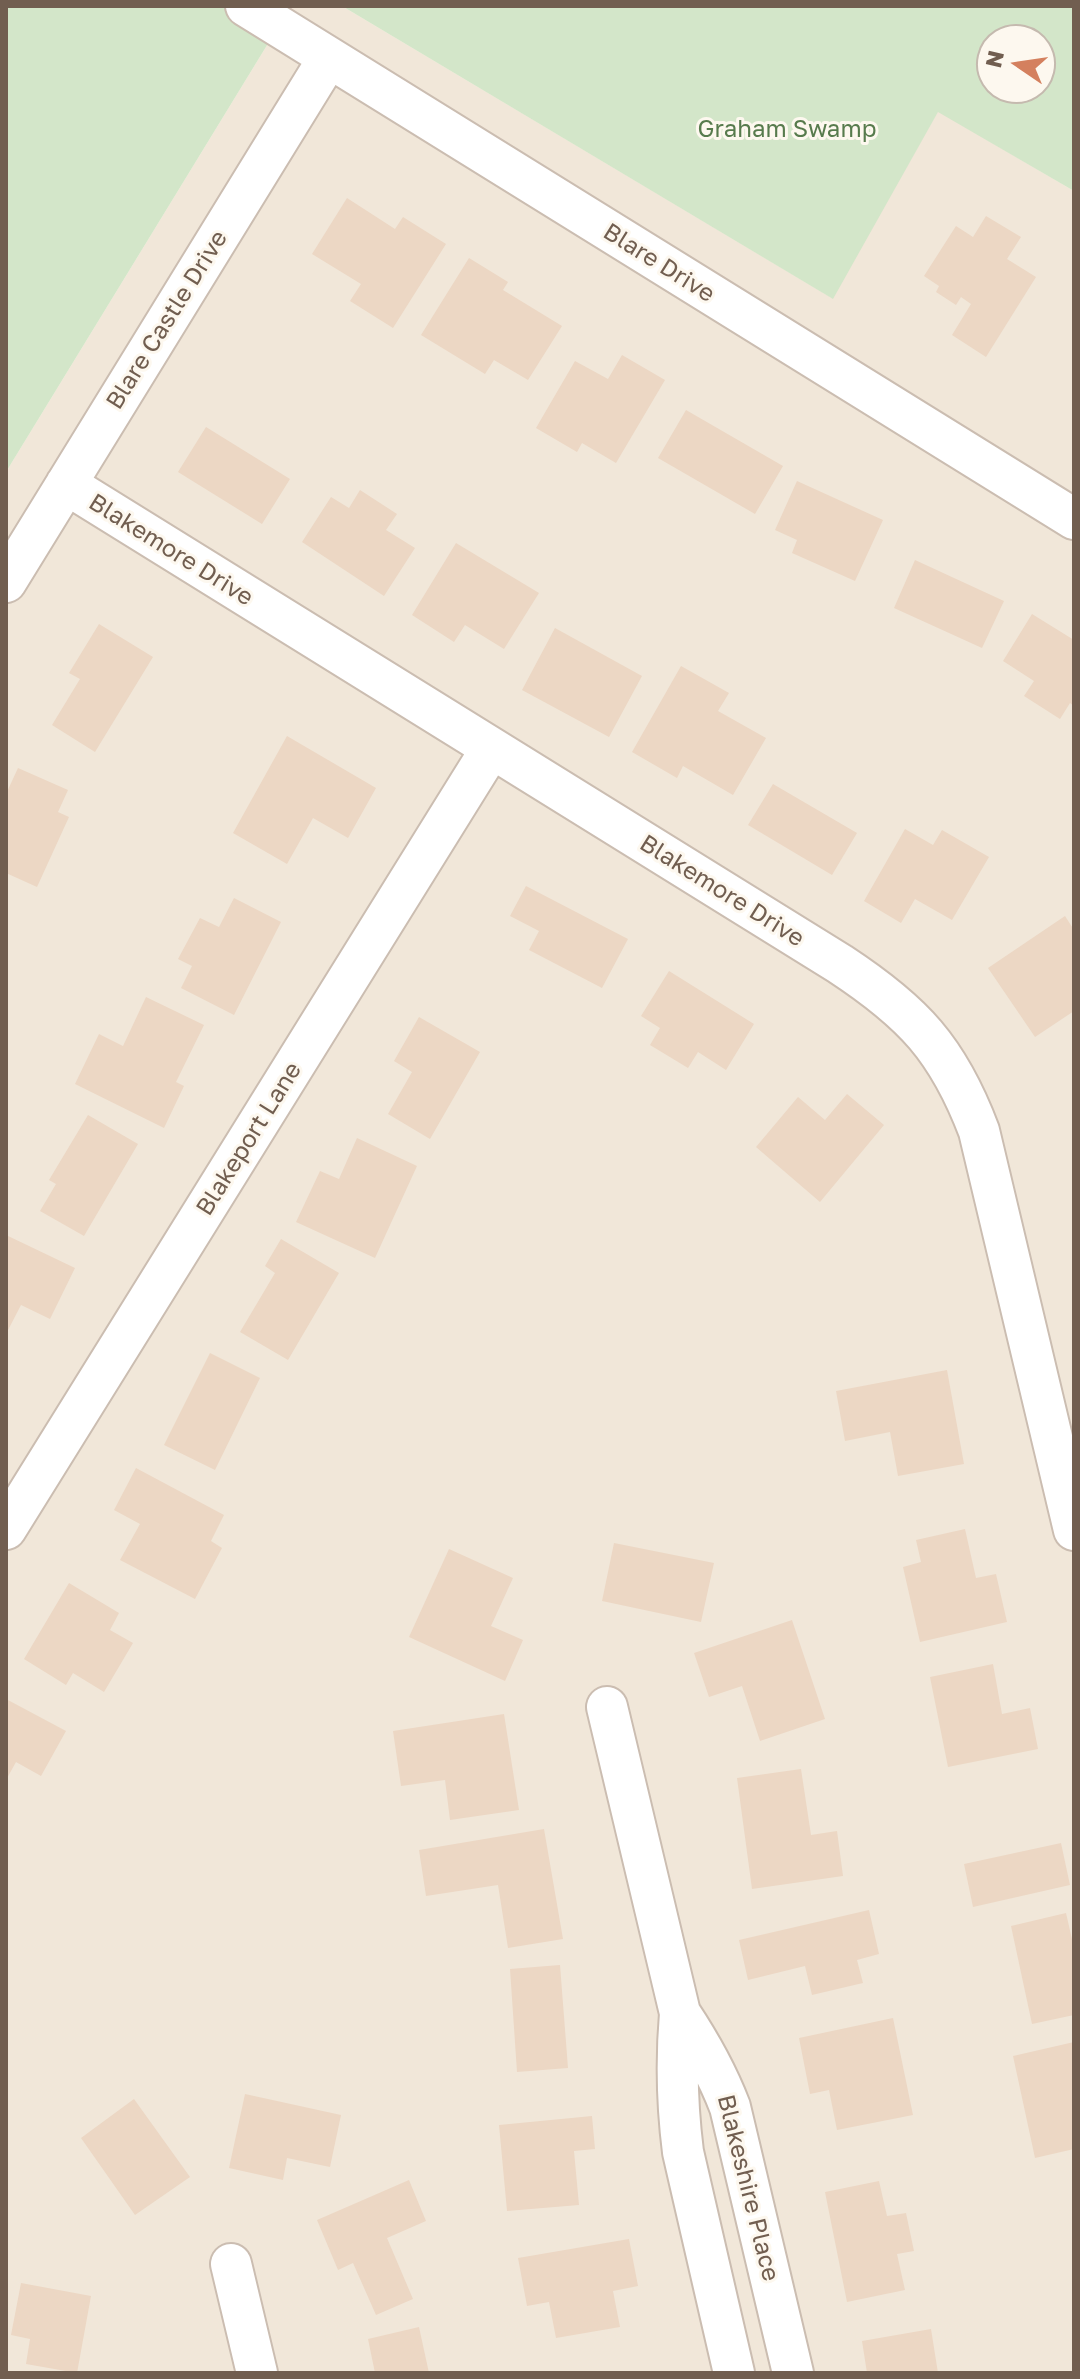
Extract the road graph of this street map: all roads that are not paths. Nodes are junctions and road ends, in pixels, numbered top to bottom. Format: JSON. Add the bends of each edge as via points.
{"nodes":[{"id":1,"x":246,"y":6,"type":"edge"},
{"id":2,"x":328,"y":59,"type":"junction"},
{"id":3,"x":66,"y":484,"type":"junction"},
{"id":4,"x":1074,"y":519,"type":"edge"},
{"id":5,"x":6,"y":582,"type":"edge"},
{"id":6,"x":491,"y":749,"type":"junction"},
{"id":7,"x":6,"y":1529,"type":"edge"},
{"id":8,"x":1074,"y":1530,"type":"edge"},
{"id":9,"x":607,"y":1707,"type":"dead end"},
{"id":10,"x":680,"y":2013,"type":"junction"},
{"id":11,"x":231,"y":2264,"type":"dead end"},
{"id":12,"x":257,"y":2373,"type":"edge"},
{"id":13,"x":734,"y":2373,"type":"edge"},
{"id":14,"x":793,"y":2373,"type":"edge"}],
"edges":[{"from":1,"to":2,"type":"street","name":"Blare Drive"},
{"from":2,"to":3,"type":"street","name":"Blare Castle Drive"},
{"from":2,"to":4,"type":"street","name":"Blare Drive"},
{"from":3,"to":5,"type":"street","name":"Blare Castle Drive"},
{"from":3,"to":6,"type":"street","name":"Blakemore Drive"},
{"from":6,"to":7,"type":"street","name":"Blakeport Lane"},
{"from":6,"to":8,"type":"street","name":"Blakemore Drive","via":[[870,984],[936,1046],[979,1131]]},
{"from":9,"to":10,"type":"street","name":"Blakeshire Place"},
{"from":10,"to":13,"type":"street","name":"Blakeshire Place","via":[[682,2141]]},
{"from":10,"to":14,"type":"street","name":"Blakeshire Place","via":[[730,2107]]},
{"from":11,"to":12,"type":"street"}]}
